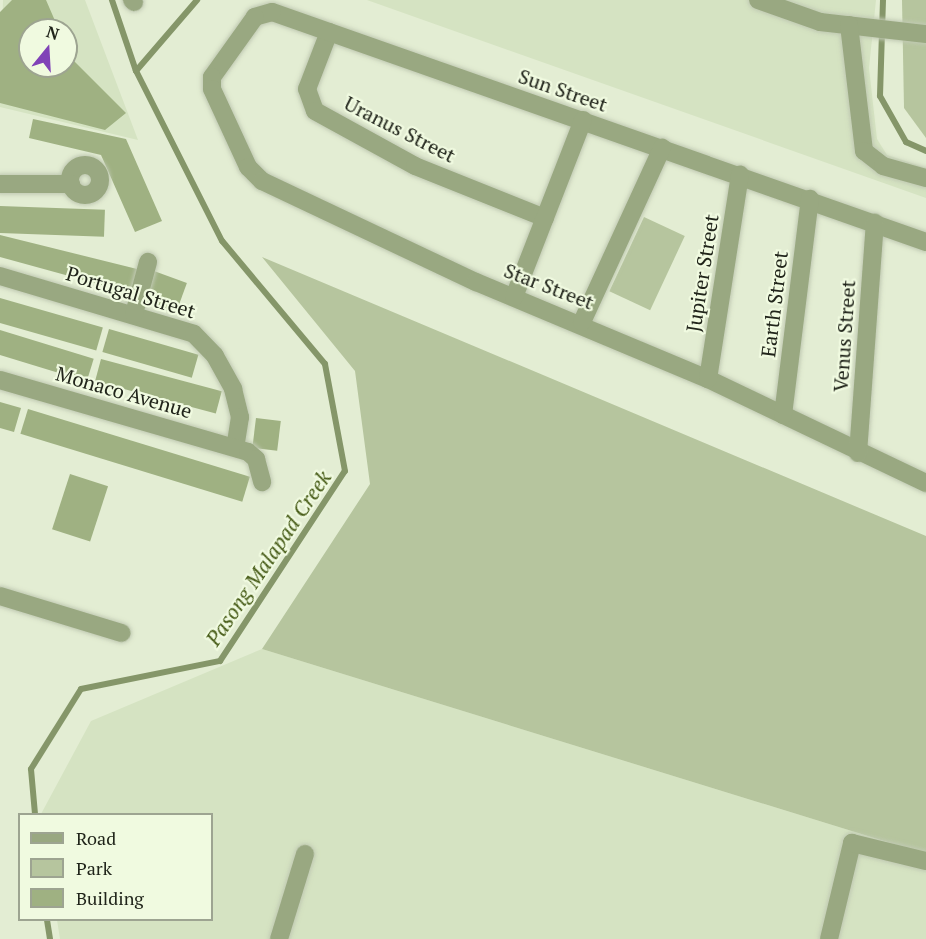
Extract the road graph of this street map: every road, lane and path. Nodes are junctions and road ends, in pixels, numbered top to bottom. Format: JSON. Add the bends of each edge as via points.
{"nodes":[{"id":1,"x":758,"y":0,"type":"edge"},
{"id":2,"x":858,"y":26,"type":"junction"},
{"id":3,"x":926,"y":27,"type":"edge"},
{"id":4,"x":329,"y":32,"type":"junction"},
{"id":5,"x":926,"y":34,"type":"edge"},
{"id":6,"x":212,"y":77,"type":"joint"},
{"id":7,"x":583,"y":120,"type":"junction"},
{"id":8,"x":662,"y":148,"type":"junction"},
{"id":9,"x":740,"y":174,"type":"junction"},
{"id":10,"x":926,"y":178,"type":"edge"},
{"id":11,"x":0,"y":184,"type":"edge"},
{"id":12,"x":71,"y":184,"type":"dead end"},
{"id":13,"x":810,"y":199,"type":"junction"},
{"id":14,"x":545,"y":218,"type":"junction"},
{"id":15,"x":875,"y":223,"type":"junction"},
{"id":16,"x":926,"y":242,"type":"edge"},
{"id":17,"x":148,"y":262,"type":"dead end"},
{"id":18,"x":0,"y":276,"type":"edge"},
{"id":19,"x":514,"y":297,"type":"junction"},
{"id":20,"x":134,"y":314,"type":"junction"},
{"id":21,"x":582,"y":322,"type":"junction"},
{"id":22,"x":708,"y":379,"type":"junction"},
{"id":23,"x":0,"y":380,"type":"edge"},
{"id":24,"x":783,"y":415,"type":"junction"},
{"id":25,"x":235,"y":448,"type":"junction"},
{"id":26,"x":858,"y":453,"type":"junction"},
{"id":27,"x":262,"y":482,"type":"dead end"},
{"id":28,"x":926,"y":483,"type":"edge"},
{"id":29,"x":0,"y":596,"type":"edge"},
{"id":30,"x":122,"y":633,"type":"dead end"},
{"id":31,"x":305,"y":854,"type":"dead end"},
{"id":32,"x":926,"y":861,"type":"edge"},
{"id":33,"x":279,"y":939,"type":"edge"},
{"id":34,"x":829,"y":939,"type":"edge"}],
"edges":[{"from":1,"to":2,"type":"street","via":[[820,22]]},
{"from":2,"to":5,"type":"street"},
{"from":2,"to":10,"type":"street","via":[[864,151],[884,166]]},
{"from":3,"to":5,"type":"street"},
{"from":4,"to":6,"type":"street","name":"Sun Street","via":[[264,12]]},
{"from":4,"to":7,"type":"street","name":"Sun Street"},
{"from":4,"to":14,"type":"street","name":"Uranus Street","via":[[307,89],[315,111],[415,166]]},
{"from":6,"to":19,"type":"street","name":"Star Street","via":[[212,89],[248,167],[262,182]]},
{"from":7,"to":8,"type":"street","name":"Sun Street"},
{"from":7,"to":14,"type":"street"},
{"from":8,"to":9,"type":"street","name":"Sun Street"},
{"from":8,"to":21,"type":"street"},
{"from":9,"to":13,"type":"street","name":"Sun Street"},
{"from":9,"to":22,"type":"street","name":"Jupiter Street"},
{"from":11,"to":12,"type":"street"},
{"from":13,"to":15,"type":"street","name":"Sun Street"},
{"from":13,"to":24,"type":"street","name":"Earth Street"},
{"from":14,"to":19,"type":"street"},
{"from":15,"to":16,"type":"street","name":"Sun Street"},
{"from":15,"to":26,"type":"street","name":"Venus Street"},
{"from":17,"to":20,"type":"street"},
{"from":18,"to":20,"type":"street","name":"Portugal Street"},
{"from":19,"to":21,"type":"street","name":"Star Street"},
{"from":20,"to":25,"type":"street","name":"Portugal Street","via":[[194,334],[215,356],[237,402]]},
{"from":21,"to":22,"type":"street","name":"Star Street"},
{"from":22,"to":24,"type":"street","name":"Star Street"},
{"from":23,"to":25,"type":"street","name":"Monaco Avenue"},
{"from":24,"to":26,"type":"street","name":"Star Street"},
{"from":25,"to":27,"type":"street","via":[[256,459]]},
{"from":26,"to":28,"type":"street","name":"Star Street"},
{"from":29,"to":30,"type":"street"},
{"from":31,"to":33,"type":"street"},
{"from":32,"to":34,"type":"street","via":[[852,843]]}]}
